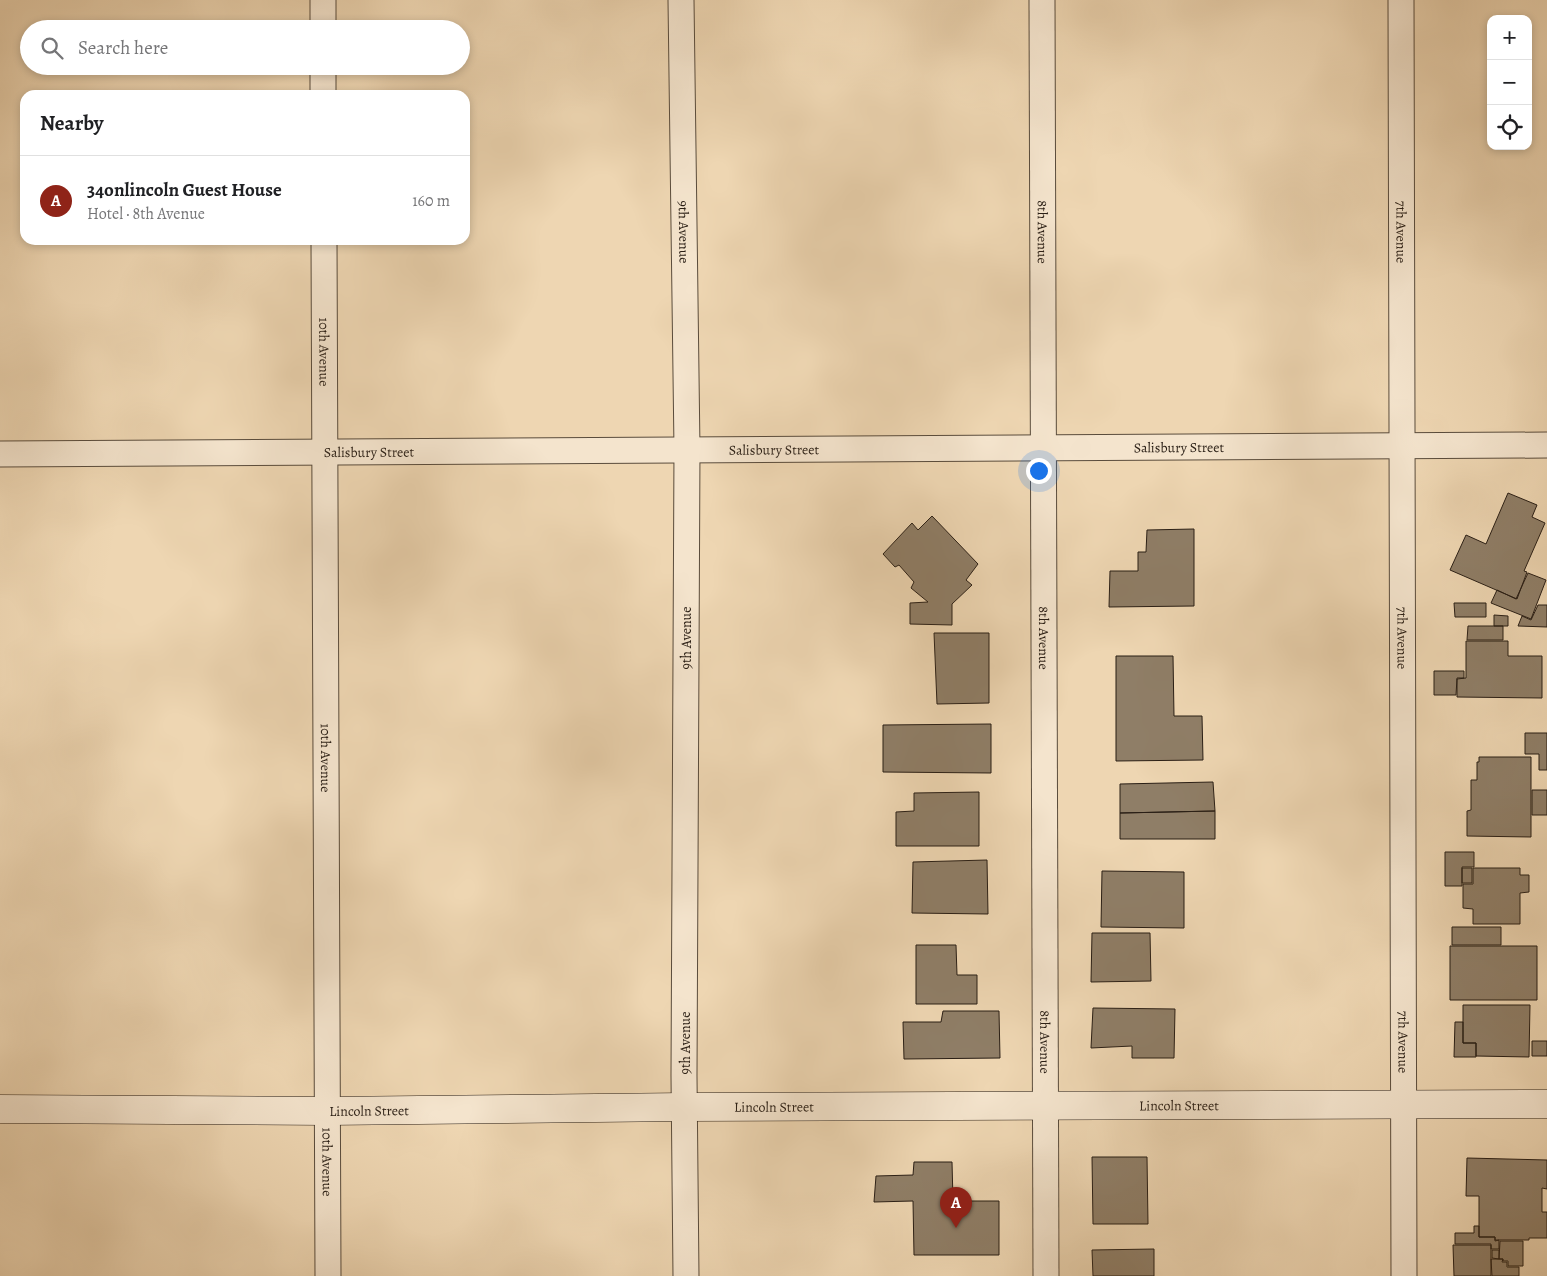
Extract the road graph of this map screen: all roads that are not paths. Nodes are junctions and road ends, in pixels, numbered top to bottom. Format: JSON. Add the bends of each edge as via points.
{"nodes":[{"id":1,"x":323,"y":0,"type":"edge"},
{"id":2,"x":681,"y":0,"type":"edge"},
{"id":3,"x":1042,"y":0,"type":"edge"},
{"id":4,"x":1401,"y":0,"type":"edge"},
{"id":5,"x":323,"y":20,"type":"edge"},
{"id":6,"x":323,"y":75,"type":"edge"},
{"id":7,"x":323,"y":90,"type":"edge"},
{"id":8,"x":324,"y":245,"type":"edge"},
{"id":9,"x":1403,"y":446,"type":"junction"},
{"id":10,"x":1547,"y":446,"type":"edge"},
{"id":11,"x":687,"y":449,"type":"junction"},
{"id":12,"x":1043,"y":449,"type":"junction"},
{"id":13,"x":325,"y":452,"type":"junction"},
{"id":14,"x":0,"y":454,"type":"edge"},
{"id":15,"x":1547,"y":1104,"type":"edge"},
{"id":16,"x":1404,"y":1105,"type":"junction"},
{"id":17,"x":684,"y":1107,"type":"junction"},
{"id":18,"x":1046,"y":1107,"type":"junction"},
{"id":19,"x":0,"y":1109,"type":"edge"},
{"id":20,"x":328,"y":1110,"type":"junction"},
{"id":21,"x":328,"y":1276,"type":"edge"},
{"id":22,"x":686,"y":1276,"type":"edge"},
{"id":23,"x":1046,"y":1276,"type":"edge"},
{"id":24,"x":1404,"y":1276,"type":"edge"}],
"edges":[{"from":1,"to":5,"type":"street"},
{"from":2,"to":11,"type":"street","name":"9th Avenue"},
{"from":3,"to":12,"type":"street","name":"8th Avenue"},
{"from":4,"to":9,"type":"street","name":"7th Avenue"},
{"from":6,"to":7,"type":"street"},
{"from":8,"to":13,"type":"street","name":"10th Avenue"},
{"from":9,"to":10,"type":"street","name":"Salisbury Street"},
{"from":9,"to":12,"type":"street","name":"Salisbury Street"},
{"from":9,"to":16,"type":"street","name":"7th Avenue"},
{"from":11,"to":12,"type":"street","name":"Salisbury Street"},
{"from":11,"to":13,"type":"street","name":"Salisbury Street"},
{"from":11,"to":17,"type":"street","name":"9th Avenue"},
{"from":12,"to":18,"type":"street","name":"8th Avenue"},
{"from":13,"to":14,"type":"street","name":"Salisbury Street"},
{"from":13,"to":20,"type":"street","name":"10th Avenue"},
{"from":15,"to":16,"type":"street","name":"Lincoln Street"},
{"from":16,"to":18,"type":"street","name":"Lincoln Street"},
{"from":16,"to":24,"type":"street","name":"7th Avenue"},
{"from":17,"to":18,"type":"street","name":"Lincoln Street"},
{"from":17,"to":20,"type":"street","name":"Lincoln Street"},
{"from":17,"to":22,"type":"street","name":"9th Avenue"},
{"from":18,"to":23,"type":"street","name":"8th Avenue"},
{"from":19,"to":20,"type":"street","name":"Lincoln Street"},
{"from":20,"to":21,"type":"street","name":"10th Avenue"}]}
